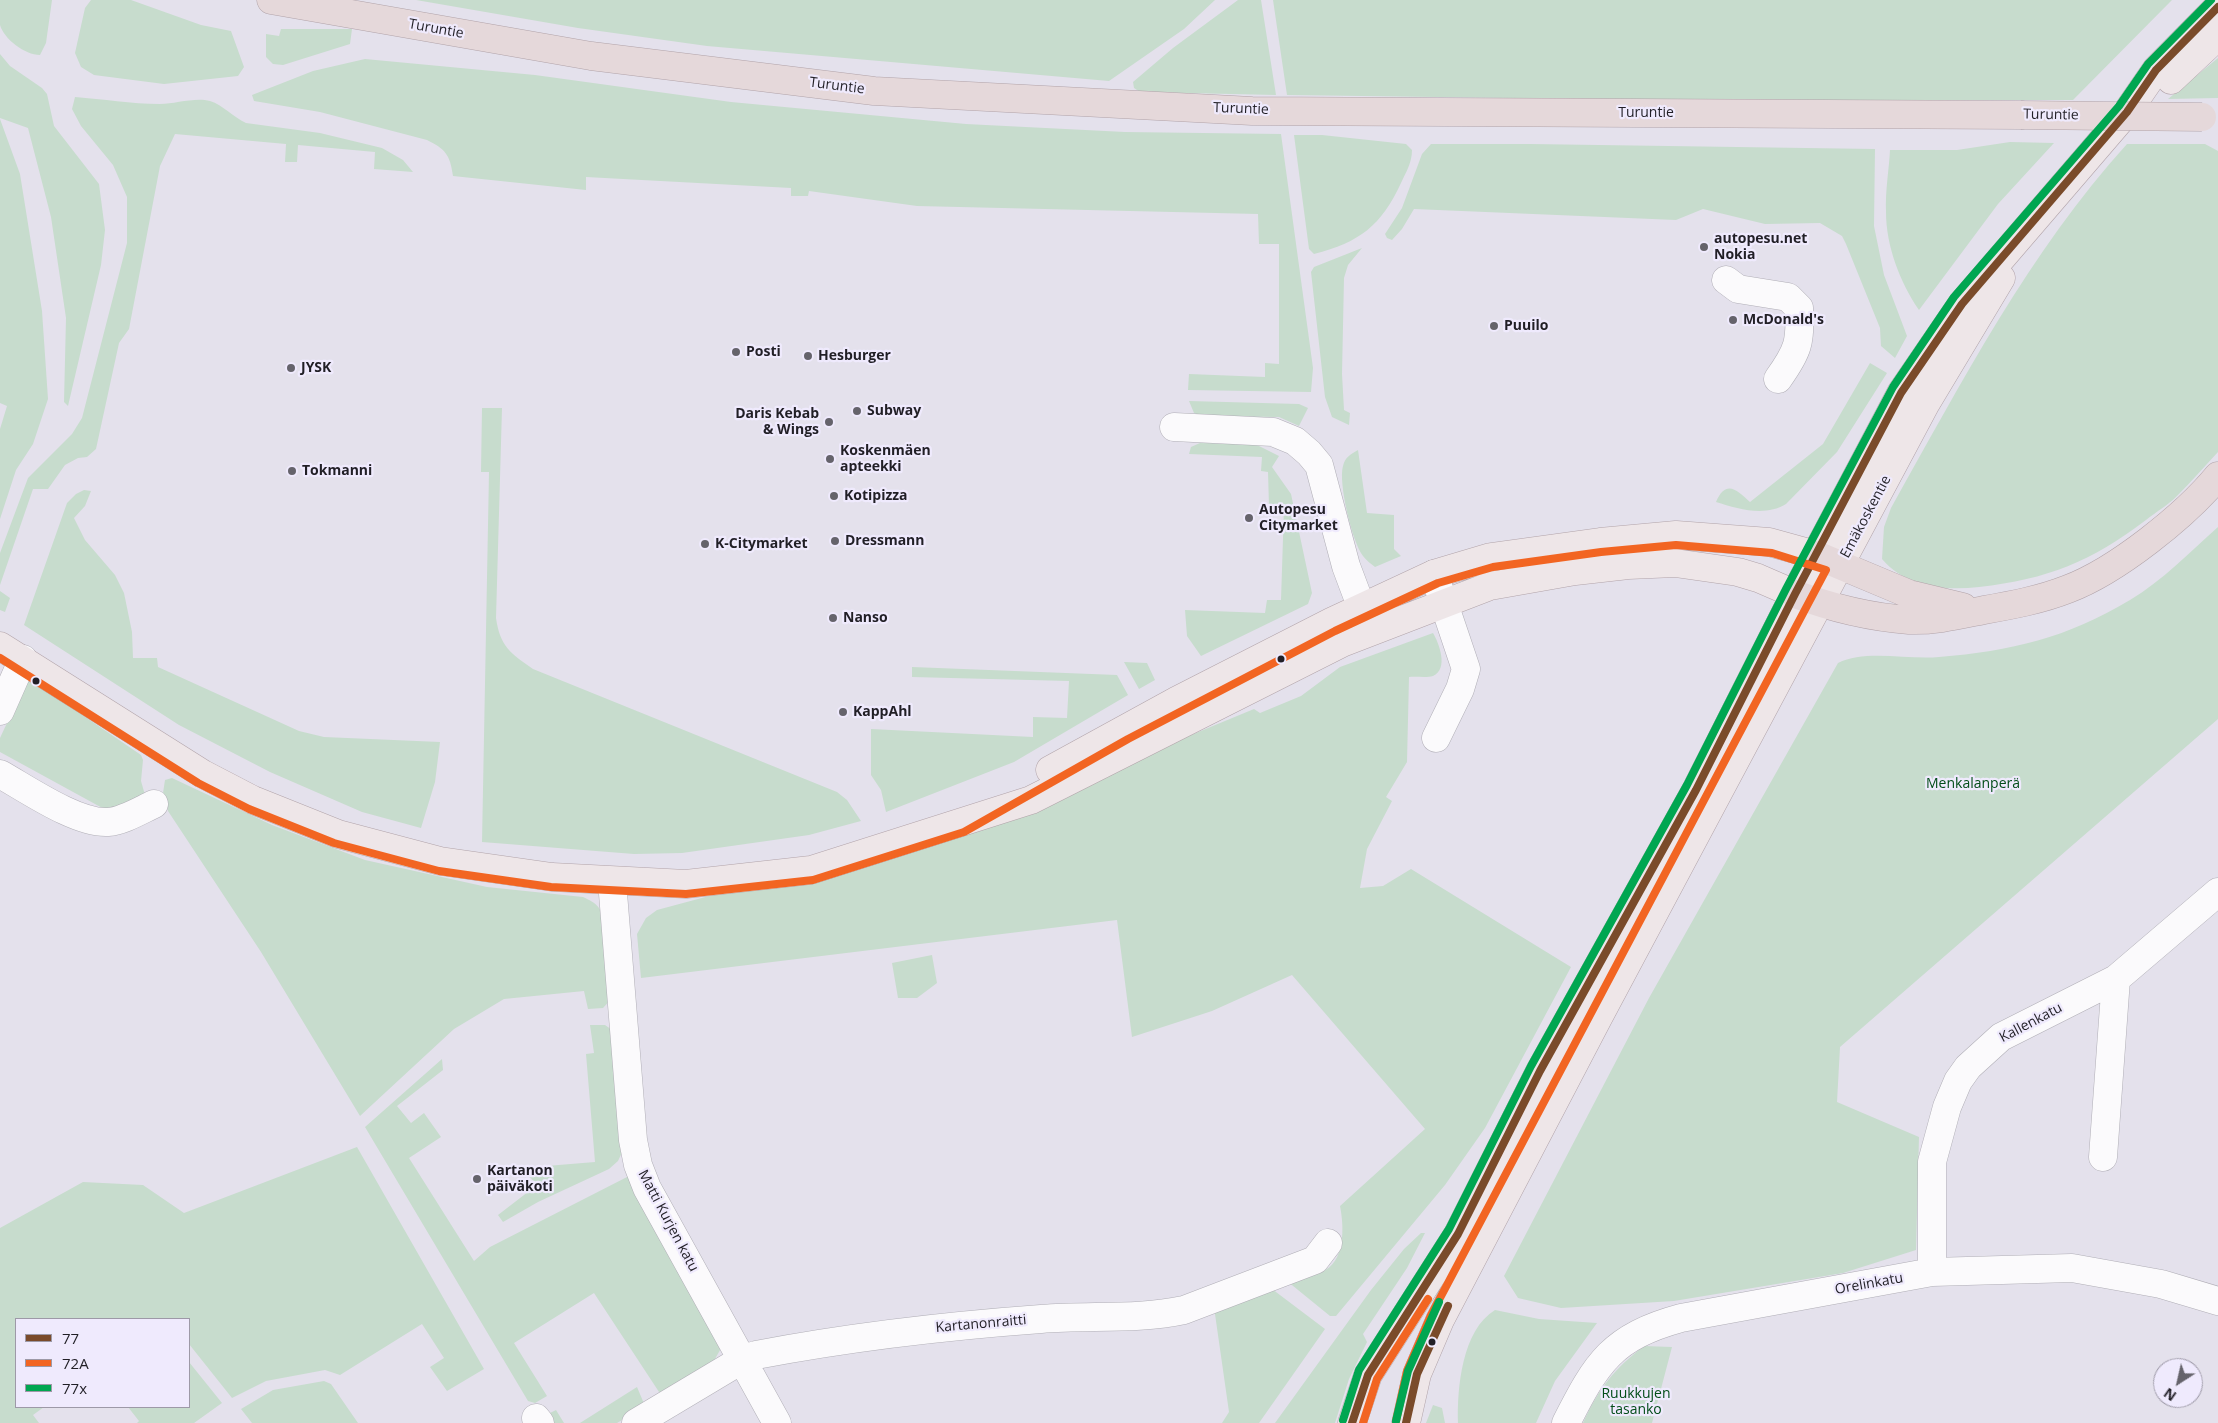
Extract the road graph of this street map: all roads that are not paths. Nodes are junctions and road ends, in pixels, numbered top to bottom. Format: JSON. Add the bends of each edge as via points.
{"nodes":[{"id":1,"x":271,"y":0,"type":"edge"},
{"id":2,"x":2218,"y":7,"type":"edge"},
{"id":3,"x":2218,"y":36,"type":"edge"},
{"id":4,"x":2127,"y":112,"type":"junction"},
{"id":5,"x":2210,"y":118,"type":"edge"},
{"id":6,"x":1726,"y":280,"type":"dead end"},
{"id":7,"x":1778,"y":379,"type":"dead end"},
{"id":8,"x":1174,"y":427,"type":"dead end"},
{"id":9,"x":2218,"y":476,"type":"edge"},
{"id":10,"x":1828,"y":560,"type":"junction"},
{"id":11,"x":1434,"y":574,"type":"junction"},
{"id":12,"x":1795,"y":594,"type":"junction"},
{"id":13,"x":1443,"y":603,"type":"junction"},
{"id":14,"x":1821,"y":604,"type":"junction"},
{"id":15,"x":1984,"y":610,"type":"junction"},
{"id":16,"x":1366,"y":620,"type":"junction"},
{"id":17,"x":11,"y":653,"type":"edge"},
{"id":18,"x":0,"y":711,"type":"edge"},
{"id":19,"x":1436,"y":738,"type":"dead end"},
{"id":20,"x":0,"y":774,"type":"edge"},
{"id":21,"x":154,"y":804,"type":"dead end"},
{"id":22,"x":612,"y":881,"type":"junction"},
{"id":23,"x":2218,"y":892,"type":"edge"},
{"id":24,"x":2116,"y":979,"type":"junction"},
{"id":25,"x":2103,"y":1156,"type":"dead end"},
{"id":26,"x":1328,"y":1244,"type":"dead end"},
{"id":27,"x":1932,"y":1272,"type":"junction"},
{"id":28,"x":2218,"y":1301,"type":"edge"},
{"id":29,"x":743,"y":1359,"type":"junction"},
{"id":30,"x":636,"y":1423,"type":"edge"},
{"id":31,"x":777,"y":1423,"type":"edge"},
{"id":32,"x":1352,"y":1423,"type":"edge"},
{"id":33,"x":1406,"y":1423,"type":"edge"},
{"id":34,"x":1566,"y":1423,"type":"edge"}],
"edges":[{"from":1,"to":5,"type":"highway","name":"Turuntie","bridge":true,"via":[[591,56],[874,91],[1252,111]]},
{"from":2,"to":4,"type":"main road","name":"Emäkoskentie","via":[[2156,70]]},
{"from":3,"to":4,"type":"main road","name":"Emäkoskentie","via":[[2172,79]]},
{"from":4,"to":10,"type":"main road","name":"Emäkoskentie","via":[[2044,206]]},
{"from":6,"to":7,"type":"street","via":[[1738,289],[1788,297],[1799,308],[1796,354]]},
{"from":8,"to":16,"type":"street","via":[[1273,432],[1295,441],[1309,453],[1318,465],[1346,566]]},
{"from":9,"to":15,"type":"highway","via":[[2163,528],[2096,575],[2069,589],[2019,605]]},
{"from":10,"to":11,"type":"main road","via":[[1769,542],[1676,535],[1491,557]]},
{"from":10,"to":12,"type":"main road","name":"Emäkoskentie"},
{"from":10,"to":14,"type":"main road","name":"Emäkoskentie"},
{"from":10,"to":15,"type":"highway","via":[[1930,601]]},
{"from":11,"to":13,"type":"street"},
{"from":11,"to":16,"type":"main road"},
{"from":12,"to":13,"type":"main road","via":[[1738,572],[1675,563],[1565,573],[1490,586]]},
{"from":12,"to":14,"type":"highway"},
{"from":12,"to":32,"type":"main road","name":"Emäkoskentie","via":[[1696,790],[1540,1071],[1458,1234],[1368,1375]]},
{"from":13,"to":16,"type":"main road"},
{"from":13,"to":19,"type":"street","via":[[1466,669]]},
{"from":14,"to":15,"type":"highway","via":[[1910,620],[1946,619]]},
{"from":14,"to":33,"type":"main road","name":"Emäkoskentie","via":[[1440,1320],[1417,1374]]},
{"from":16,"to":22,"type":"main road","via":[[1342,643],[1031,800],[811,870],[686,884]]},
{"from":17,"to":18,"type":"street"},
{"from":17,"to":22,"type":"main road","via":[[203,774],[268,807],[338,834],[440,861],[552,878]]},
{"from":20,"to":21,"type":"street","via":[[73,815],[108,822]]},
{"from":22,"to":29,"type":"street","name":"Matti Kurjen katu","via":[[633,1140],[638,1165],[647,1188]]},
{"from":23,"to":24,"type":"street","name":"Kallenkatu"},
{"from":24,"to":25,"type":"street"},
{"from":24,"to":27,"type":"street","name":"Kallenkatu","via":[[2001,1037],[1968,1067],[1958,1081],[1947,1107],[1932,1162]]},
{"from":26,"to":29,"type":"street","name":"Kartanonraitti","via":[[1315,1260],[1184,1310],[1162,1315],[1046,1318],[949,1326],[833,1340]]},
{"from":27,"to":28,"type":"street","name":"Orelinkatu","via":[[2072,1268],[2161,1284]]},
{"from":27,"to":34,"type":"street","name":"Orelinkatu","via":[[1656,1324],[1627,1339],[1605,1357],[1589,1378]]},
{"from":29,"to":30,"type":"street","name":"Kartanonraitti"},
{"from":29,"to":31,"type":"street","name":"Matti Kurjen katu"}]}
